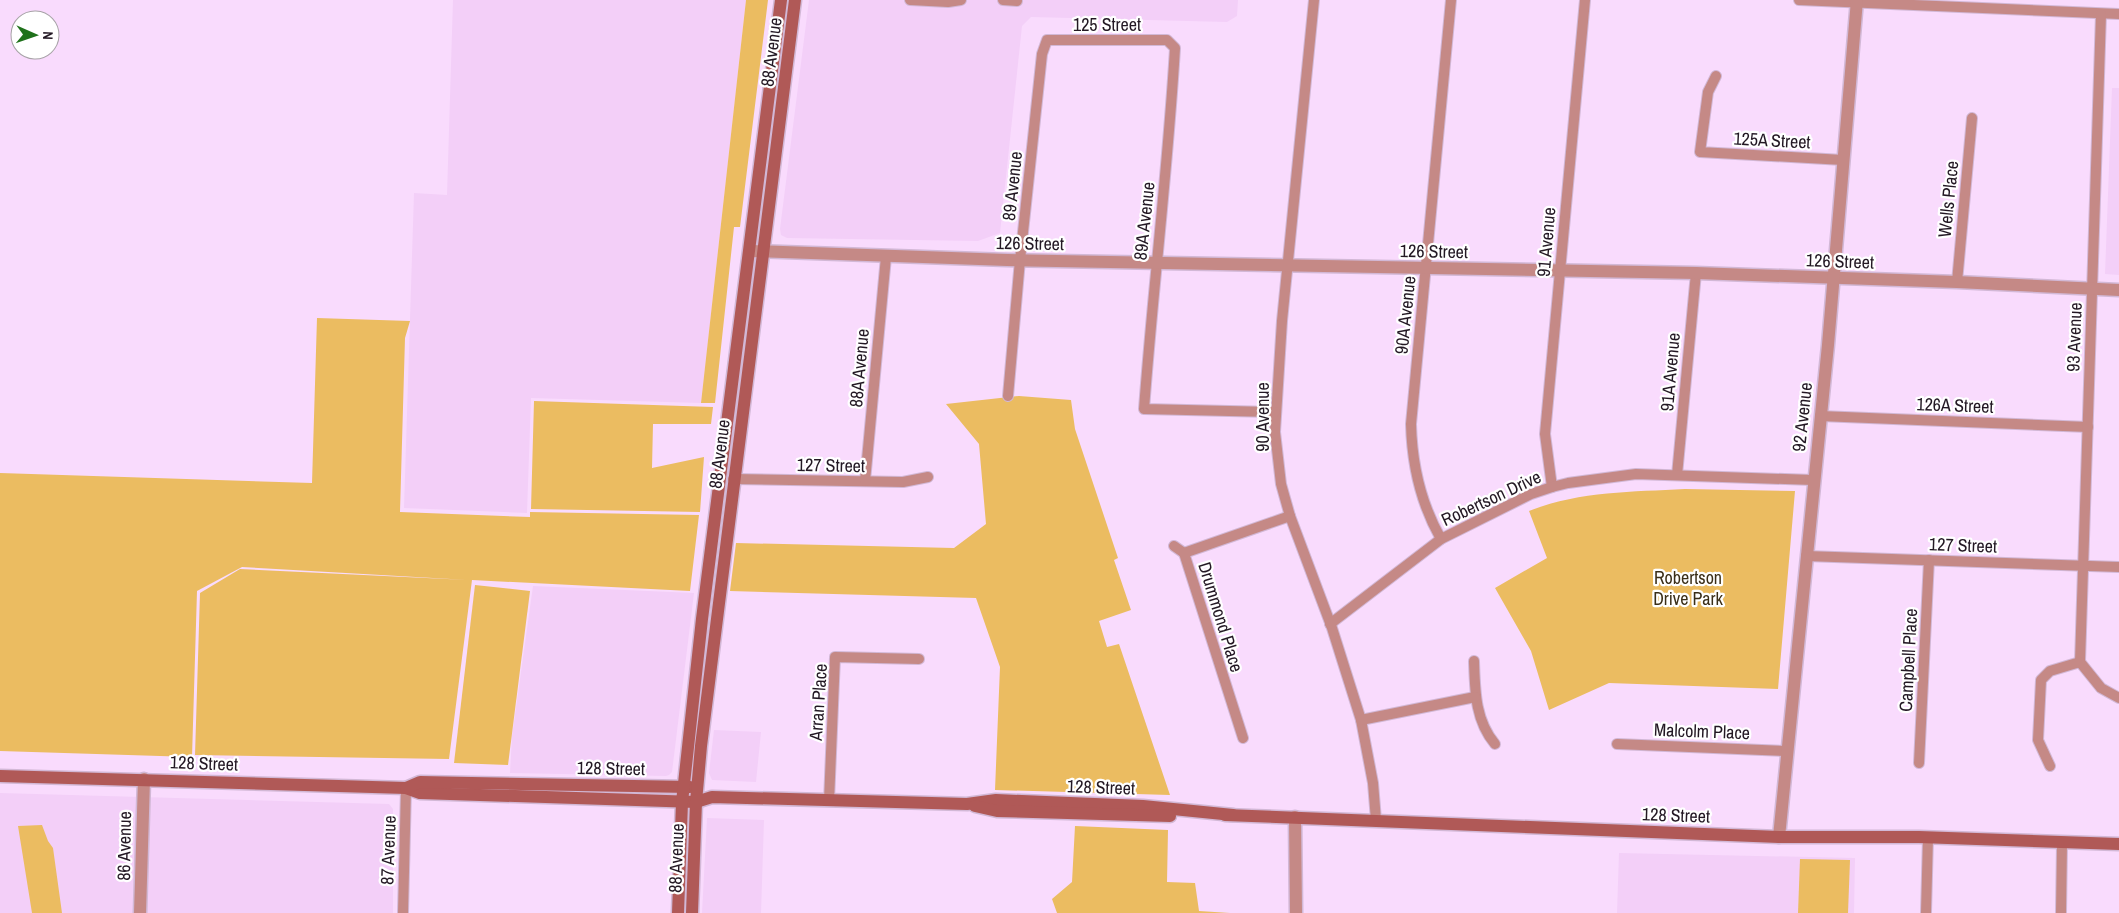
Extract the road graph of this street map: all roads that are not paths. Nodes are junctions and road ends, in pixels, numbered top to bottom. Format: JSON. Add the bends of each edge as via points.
{"nodes":[{"id":1,"x":781,"y":0,"type":"edge"},
{"id":2,"x":795,"y":0,"type":"edge"},
{"id":3,"x":910,"y":0,"type":"edge"},
{"id":4,"x":961,"y":0,"type":"edge"},
{"id":5,"x":1003,"y":0,"type":"edge"},
{"id":6,"x":1314,"y":0,"type":"edge"},
{"id":7,"x":1451,"y":0,"type":"edge"},
{"id":8,"x":1585,"y":0,"type":"edge"},
{"id":9,"x":1799,"y":0,"type":"edge"},
{"id":10,"x":1017,"y":1,"type":"edge"},
{"id":11,"x":1857,"y":1,"type":"edge"},
{"id":12,"x":2101,"y":14,"type":"junction"},
{"id":13,"x":2119,"y":14,"type":"edge"},
{"id":14,"x":1047,"y":40,"type":"joint"},
{"id":15,"x":1167,"y":40,"type":"joint"},
{"id":16,"x":1716,"y":76,"type":"dead end"},
{"id":17,"x":1972,"y":118,"type":"dead end"},
{"id":18,"x":1843,"y":160,"type":"junction"},
{"id":19,"x":749,"y":251,"type":"junction"},
{"id":20,"x":763,"y":252,"type":"junction"},
{"id":21,"x":886,"y":257,"type":"junction"},
{"id":22,"x":1020,"y":260,"type":"junction"},
{"id":23,"x":1156,"y":263,"type":"junction"},
{"id":24,"x":1289,"y":266,"type":"junction"},
{"id":25,"x":1426,"y":269,"type":"junction"},
{"id":26,"x":1560,"y":269,"type":"junction"},
{"id":27,"x":1696,"y":273,"type":"junction"},
{"id":28,"x":1833,"y":278,"type":"junction"},
{"id":29,"x":1957,"y":282,"type":"junction"},
{"id":30,"x":2092,"y":290,"type":"junction"},
{"id":31,"x":2119,"y":290,"type":"edge"},
{"id":32,"x":1008,"y":396,"type":"dead end"},
{"id":33,"x":1275,"y":412,"type":"junction"},
{"id":34,"x":1820,"y":416,"type":"junction"},
{"id":35,"x":2088,"y":427,"type":"junction"},
{"id":36,"x":1677,"y":475,"type":"junction"},
{"id":37,"x":928,"y":477,"type":"dead end"},
{"id":38,"x":733,"y":479,"type":"junction"},
{"id":39,"x":1814,"y":480,"type":"junction"},
{"id":40,"x":865,"y":481,"type":"junction"},
{"id":41,"x":1552,"y":487,"type":"junction"},
{"id":42,"x":1290,"y":516,"type":"junction"},
{"id":43,"x":1441,"y":539,"type":"junction"},
{"id":44,"x":1174,"y":546,"type":"dead end"},
{"id":45,"x":1184,"y":553,"type":"junction"},
{"id":46,"x":1806,"y":556,"type":"junction"},
{"id":47,"x":1929,"y":560,"type":"junction"},
{"id":48,"x":2083,"y":566,"type":"junction"},
{"id":49,"x":2119,"y":566,"type":"edge"},
{"id":50,"x":1330,"y":624,"type":"junction"},
{"id":51,"x":919,"y":660,"type":"dead end"},
{"id":52,"x":1474,"y":661,"type":"dead end"},
{"id":53,"x":2080,"y":662,"type":"junction"},
{"id":54,"x":1474,"y":697,"type":"junction"},
{"id":55,"x":2119,"y":698,"type":"edge"},
{"id":56,"x":1361,"y":720,"type":"junction"},
{"id":57,"x":1243,"y":738,"type":"dead end"},
{"id":58,"x":1495,"y":744,"type":"dead end"},
{"id":59,"x":1617,"y":744,"type":"dead end"},
{"id":60,"x":1786,"y":751,"type":"junction"},
{"id":61,"x":1919,"y":763,"type":"dead end"},
{"id":62,"x":2050,"y":766,"type":"dead end"},
{"id":63,"x":0,"y":776,"type":"edge"},
{"id":64,"x":144,"y":779,"type":"junction"},
{"id":65,"x":683,"y":787,"type":"junction"},
{"id":66,"x":697,"y":787,"type":"junction"},
{"id":67,"x":406,"y":788,"type":"junction"},
{"id":68,"x":712,"y":797,"type":"junction"},
{"id":69,"x":829,"y":800,"type":"junction"},
{"id":70,"x":682,"y":802,"type":"junction"},
{"id":71,"x":696,"y":802,"type":"junction"},
{"id":72,"x":1295,"y":817,"type":"junction"},
{"id":73,"x":1376,"y":820,"type":"junction"},
{"id":74,"x":1779,"y":837,"type":"junction"},
{"id":75,"x":1928,"y":837,"type":"junction"},
{"id":76,"x":2062,"y":842,"type":"junction"},
{"id":77,"x":2119,"y":844,"type":"edge"},
{"id":78,"x":140,"y":913,"type":"edge"},
{"id":79,"x":403,"y":913,"type":"edge"},
{"id":80,"x":678,"y":913,"type":"edge"},
{"id":81,"x":692,"y":913,"type":"edge"},
{"id":82,"x":1296,"y":913,"type":"edge"},
{"id":83,"x":1926,"y":913,"type":"edge"},
{"id":84,"x":2061,"y":913,"type":"edge"}],
"edges":[{"from":1,"to":19,"type":"main road","name":"88 Avenue"},
{"from":2,"to":20,"type":"main road","name":"88 Avenue"},
{"from":3,"to":4,"type":"street"},
{"from":5,"to":10,"type":"street"},
{"from":6,"to":24,"type":"street","name":"90 Avenue"},
{"from":7,"to":25,"type":"street","name":"90A Avenue"},
{"from":8,"to":26,"type":"street","name":"91 Avenue"},
{"from":9,"to":11,"type":"street"},
{"from":11,"to":12,"type":"street"},
{"from":11,"to":18,"type":"street","name":"92 Avenue"},
{"from":12,"to":13,"type":"street"},
{"from":12,"to":30,"type":"street","name":"93 Avenue"},
{"from":14,"to":15,"type":"street","name":"125 Street"},
{"from":14,"to":22,"type":"street","name":"89 Avenue","via":[[1042,54]]},
{"from":15,"to":23,"type":"street","name":"89A Avenue","via":[[1175,48]]},
{"from":16,"to":18,"type":"street","name":"125A Street","via":[[1708,92],[1700,152]]},
{"from":17,"to":29,"type":"street","name":"Wells Place"},
{"from":18,"to":28,"type":"street","name":"92 Avenue"},
{"from":19,"to":20,"type":"street","name":"126 Street"},
{"from":19,"to":65,"type":"main road","name":"88 Avenue"},
{"from":20,"to":21,"type":"street","name":"126 Street"},
{"from":20,"to":38,"type":"main road","name":"88 Avenue"},
{"from":21,"to":22,"type":"street","name":"126 Street"},
{"from":21,"to":40,"type":"street","name":"88A Avenue"},
{"from":22,"to":23,"type":"street","name":"126 Street"},
{"from":22,"to":32,"type":"street","name":"89 Avenue"},
{"from":23,"to":24,"type":"street","name":"126 Street"},
{"from":23,"to":33,"type":"street","name":"89A Avenue","via":[[1144,408]]},
{"from":24,"to":25,"type":"street","name":"126 Street"},
{"from":24,"to":33,"type":"street","name":"90 Avenue"},
{"from":25,"to":26,"type":"street","name":"126 Street"},
{"from":25,"to":43,"type":"street","name":"90A Avenue","via":[[1411,424],[1412,446],[1423,498]]},
{"from":26,"to":27,"type":"street","name":"126 Street"},
{"from":26,"to":41,"type":"street","name":"91 Avenue","via":[[1544,434]]},
{"from":27,"to":28,"type":"street","name":"126 Street"},
{"from":27,"to":36,"type":"street","name":"91A Avenue"},
{"from":28,"to":29,"type":"street","name":"126 Street"},
{"from":28,"to":34,"type":"street","name":"92 Avenue"},
{"from":29,"to":30,"type":"street","name":"126 Street"},
{"from":30,"to":31,"type":"street","name":"126 Street"},
{"from":30,"to":35,"type":"street","name":"93 Avenue"},
{"from":33,"to":42,"type":"street","name":"90 Avenue","via":[[1281,484]]},
{"from":34,"to":35,"type":"street","name":"126A Street"},
{"from":34,"to":39,"type":"street","name":"92 Avenue"},
{"from":35,"to":48,"type":"street","name":"93 Avenue"},
{"from":36,"to":39,"type":"street","name":"Robertson Drive"},
{"from":36,"to":41,"type":"street","name":"Robertson Drive","via":[[1614,476]]},
{"from":37,"to":40,"type":"street","name":"127 Street","via":[[903,482]]},
{"from":38,"to":40,"type":"street","name":"127 Street"},
{"from":38,"to":66,"type":"main road","name":"88 Avenue"},
{"from":39,"to":46,"type":"street","name":"92 Avenue"},
{"from":41,"to":43,"type":"street","name":"Robertson Drive","via":[[1530,494]]},
{"from":42,"to":45,"type":"street","name":"Drummond Place"},
{"from":42,"to":50,"type":"street","name":"90 Avenue"},
{"from":43,"to":50,"type":"street","name":"Robertson Drive"},
{"from":44,"to":45,"type":"street"},
{"from":45,"to":57,"type":"street","name":"Drummond Place"},
{"from":46,"to":47,"type":"street","name":"127 Street"},
{"from":46,"to":60,"type":"street","name":"92 Avenue"},
{"from":47,"to":48,"type":"street","name":"127 Street"},
{"from":47,"to":61,"type":"street","name":"Campbell Place"},
{"from":48,"to":49,"type":"street","name":"127 Street"},
{"from":48,"to":53,"type":"street","name":"93 Avenue"},
{"from":50,"to":56,"type":"street","name":"90 Avenue"},
{"from":51,"to":69,"type":"street","name":"Arran Place","via":[[834,657]]},
{"from":52,"to":54,"type":"street"},
{"from":53,"to":55,"type":"street","via":[[2101,688]]},
{"from":53,"to":62,"type":"street","via":[[2050,671],[2041,680],[2038,740]]},
{"from":54,"to":56,"type":"street"},
{"from":54,"to":58,"type":"street","via":[[1484,731]]},
{"from":56,"to":73,"type":"street","name":"90 Avenue","via":[[1373,783]]},
{"from":59,"to":60,"type":"street","name":"Malcolm Place"},
{"from":60,"to":74,"type":"street","name":"92 Avenue"},
{"from":63,"to":64,"type":"main road","name":"128 Street"},
{"from":64,"to":67,"type":"main road","name":"128 Street"},
{"from":64,"to":78,"type":"street","name":"86 Avenue"},
{"from":65,"to":66,"type":"main road","name":"128 Street"},
{"from":65,"to":67,"type":"main road","name":"128 Street","via":[[420,782]]},
{"from":65,"to":70,"type":"main road","name":"88 Avenue"},
{"from":66,"to":68,"type":"main road"},
{"from":66,"to":71,"type":"main road","name":"88 Avenue"},
{"from":67,"to":70,"type":"main road","name":"128 Street","via":[[420,793]]},
{"from":67,"to":79,"type":"street","name":"87 Avenue"},
{"from":68,"to":69,"type":"main road","name":"128 Street"},
{"from":68,"to":71,"type":"main road","name":"128 Street"},
{"from":69,"to":72,"type":"main road","name":"128 Street","via":[[968,804],[997,811],[1058,814]]},
{"from":70,"to":71,"type":"main road","name":"128 Street"},
{"from":70,"to":80,"type":"main road","name":"88 Avenue"},
{"from":71,"to":81,"type":"main road","name":"88 Avenue"},
{"from":72,"to":73,"type":"main road","name":"128 Street"},
{"from":72,"to":82,"type":"street"},
{"from":73,"to":74,"type":"main road","name":"128 Street"},
{"from":74,"to":75,"type":"main road","name":"128 Street"},
{"from":75,"to":76,"type":"main road","name":"128 Street"},
{"from":75,"to":83,"type":"street"},
{"from":76,"to":77,"type":"main road","name":"128 Street"},
{"from":76,"to":84,"type":"street"}]}
